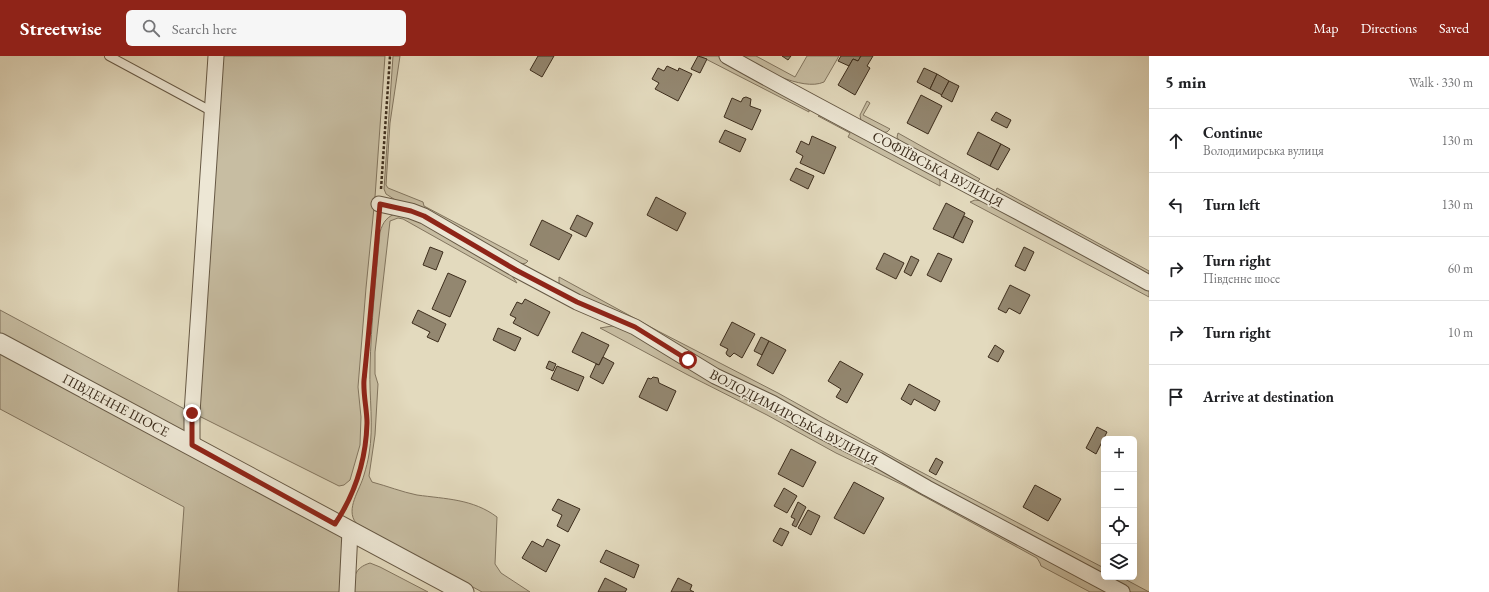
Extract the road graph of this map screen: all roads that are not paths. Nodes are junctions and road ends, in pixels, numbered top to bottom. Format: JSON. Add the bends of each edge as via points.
{"nodes":[{"id":1,"x":109,"y":56,"type":"edge"},
{"id":2,"x":216,"y":56,"type":"edge"},
{"id":3,"x":727,"y":56,"type":"edge"},
{"id":4,"x":213,"y":112,"type":"junction"},
{"id":5,"x":380,"y":204,"type":"road end"},
{"id":6,"x":1149,"y":283,"type":"edge"},
{"id":7,"x":0,"y":343,"type":"edge"},
{"id":8,"x":192,"y":445,"type":"junction"},
{"id":9,"x":343,"y":527,"type":"junction"},
{"id":10,"x":347,"y":592,"type":"edge"},
{"id":11,"x":464,"y":592,"type":"edge"},
{"id":12,"x":1122,"y":592,"type":"edge"}],
"edges":[{"from":1,"to":4,"type":"lane"},
{"from":2,"to":4,"type":"street"},
{"from":3,"to":6,"type":"street","name":"СОФІЇВСЬКА ВУЛИЦЯ"},
{"from":4,"to":8,"type":"street","via":[[193,397]]},
{"from":5,"to":12,"type":"street","name":"ВОЛОДИМИРСЬКА ВУЛИЦЯ","via":[[424,216],[516,270],[577,302],[635,327],[715,376],[772,403]]},
{"from":7,"to":8,"type":"street","name":"ПІВДЕННЕ ШОСЕ"},
{"from":8,"to":9,"type":"street","name":"ПІВДЕННЕ ШОСЕ"},
{"from":9,"to":10,"type":"street"},
{"from":9,"to":11,"type":"street","name":"ПІВДЕННЕ ШОСЕ"}]}
